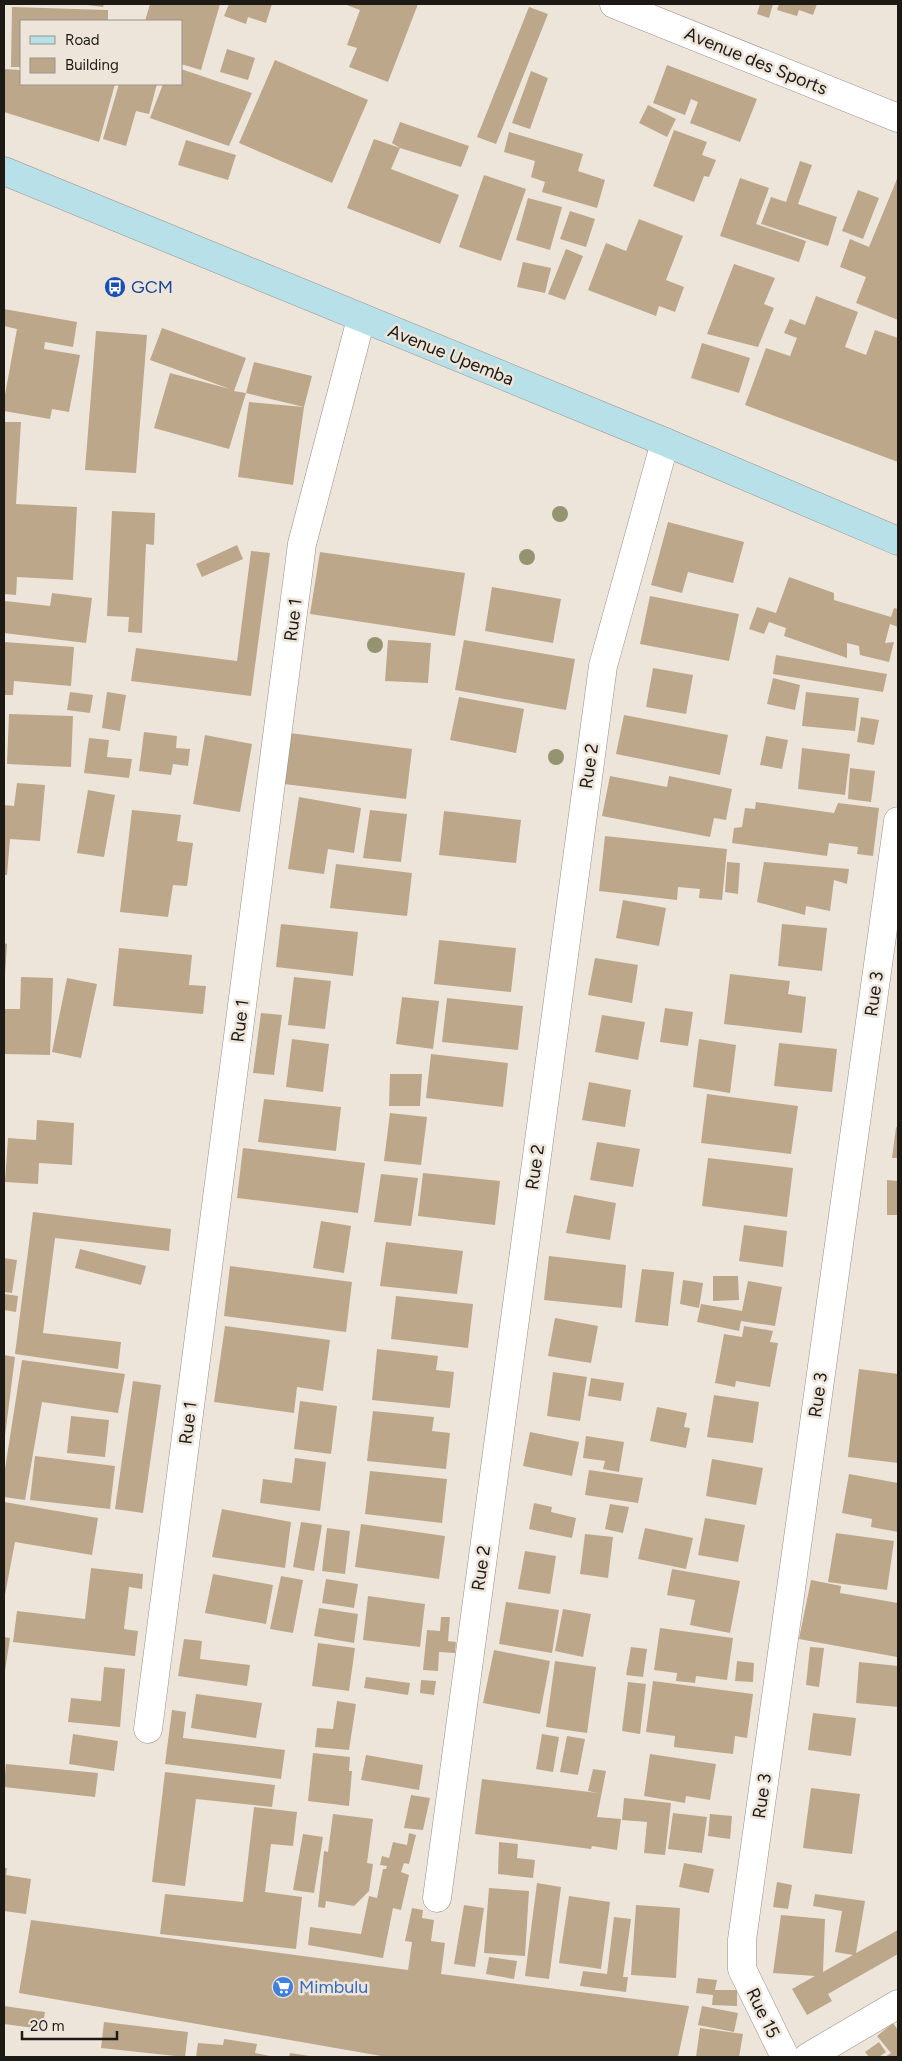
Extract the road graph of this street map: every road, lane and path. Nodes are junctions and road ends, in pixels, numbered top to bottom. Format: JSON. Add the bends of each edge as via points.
{"nodes":[{"id":1,"x":614,"y":4,"type":"edge"},
{"id":2,"x":898,"y":118,"type":"edge"},
{"id":3,"x":4,"y":171,"type":"edge"},
{"id":4,"x":361,"y":319,"type":"junction"},
{"id":5,"x":665,"y":442,"type":"junction"},
{"id":6,"x":898,"y":541,"type":"edge"},
{"id":7,"x":898,"y":822,"type":"edge"},
{"id":8,"x":148,"y":1729,"type":"dead end"},
{"id":9,"x":437,"y":1898,"type":"dead end"},
{"id":10,"x":742,"y":1969,"type":"joint"},
{"id":11,"x":898,"y":2004,"type":"edge"},
{"id":12,"x":785,"y":2057,"type":"edge"},
{"id":13,"x":808,"y":2057,"type":"edge"}],
"edges":[{"from":1,"to":2,"type":"street","name":"Avenue des Sports"},
{"from":3,"to":4,"type":"street","name":"Avenue Upemba"},
{"from":4,"to":5,"type":"street","name":"Avenue Upemba"},
{"from":4,"to":8,"type":"street","name":"Rue 1","via":[[302,544]]},
{"from":5,"to":6,"type":"street","name":"Avenue Upemba"},
{"from":5,"to":9,"type":"street","name":"Rue 2","via":[[603,666]]},
{"from":7,"to":10,"type":"street","name":"Rue 3","via":[[742,1940]]},
{"from":10,"to":12,"type":"street","name":"Rue 15"},
{"from":11,"to":13,"type":"street"}]}
